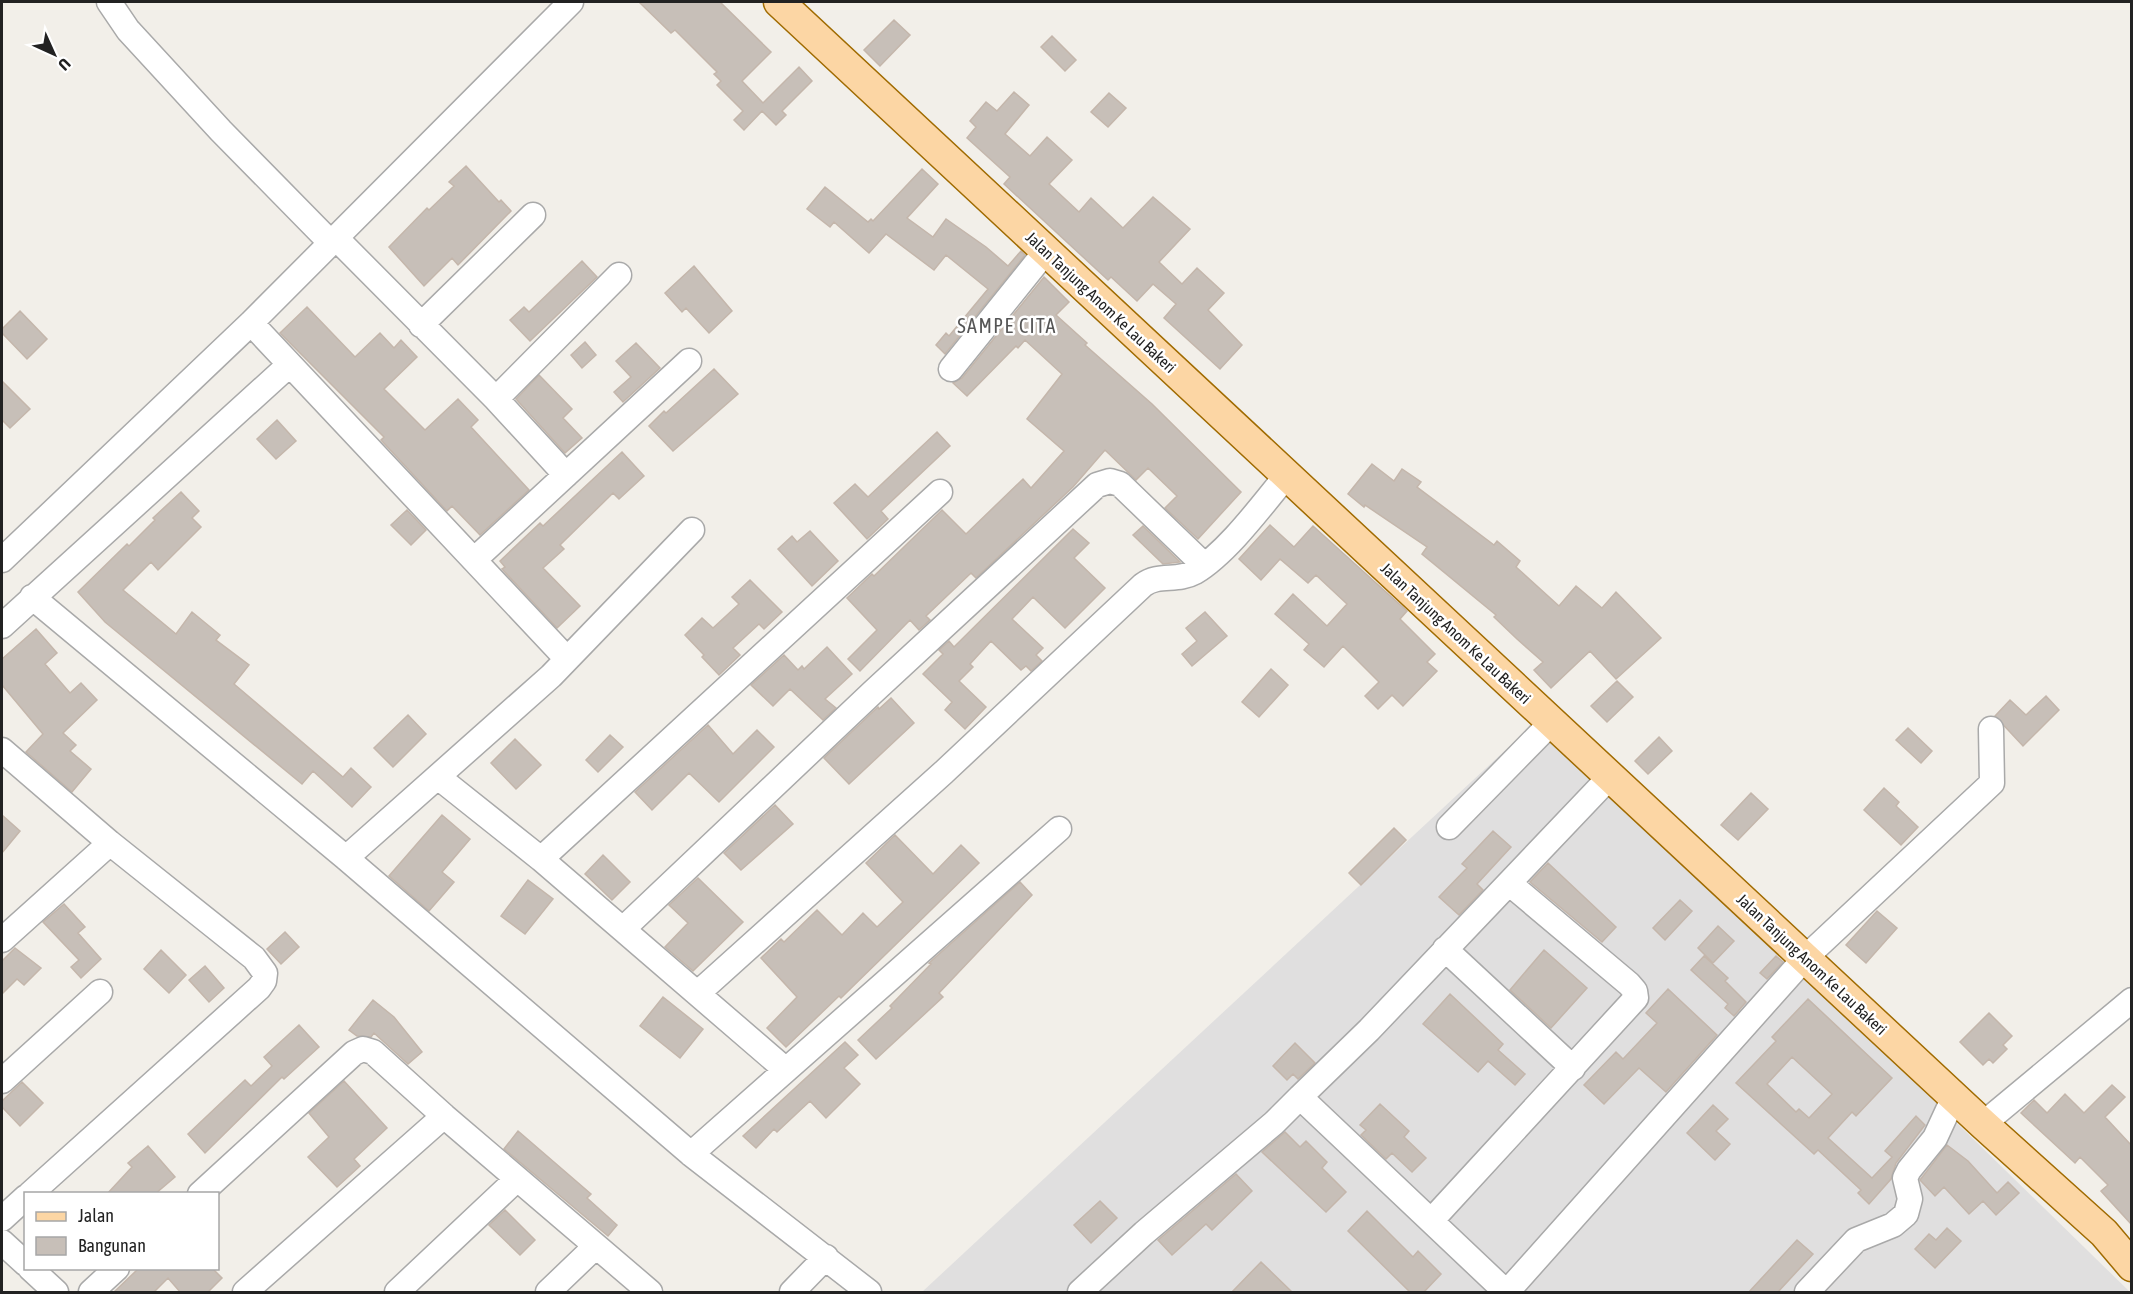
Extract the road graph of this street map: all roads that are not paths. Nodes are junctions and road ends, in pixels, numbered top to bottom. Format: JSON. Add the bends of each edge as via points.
{"nodes":[{"id":1,"x":109,"y":2,"type":"edge"},
{"id":2,"x":571,"y":2,"type":"edge"},
{"id":3,"x":779,"y":2,"type":"edge"},
{"id":4,"x":533,"y":215,"type":"dead end"},
{"id":5,"x":334,"y":240,"type":"junction"},
{"id":6,"x":1046,"y":251,"type":"junction"},
{"id":7,"x":619,"y":275,"type":"dead end"},
{"id":8,"x":251,"y":323,"type":"junction"},
{"id":9,"x":422,"y":325,"type":"junction"},
{"id":10,"x":689,"y":361,"type":"dead end"},
{"id":11,"x":288,"y":366,"type":"junction"},
{"id":12,"x":951,"y":369,"type":"dead end"},
{"id":13,"x":496,"y":399,"type":"junction"},
{"id":14,"x":566,"y":475,"type":"junction"},
{"id":15,"x":1287,"y":475,"type":"junction"},
{"id":16,"x":940,"y":492,"type":"dead end"},
{"id":17,"x":692,"y":530,"type":"dead end"},
{"id":18,"x":2,"y":560,"type":"edge"},
{"id":19,"x":474,"y":561,"type":"junction"},
{"id":20,"x":1204,"y":565,"type":"junction"},
{"id":21,"x":32,"y":597,"type":"junction"},
{"id":22,"x":2,"y":626,"type":"edge"},
{"id":23,"x":567,"y":659,"type":"junction"},
{"id":24,"x":1552,"y":722,"type":"junction"},
{"id":25,"x":1991,"y":729,"type":"dead end"},
{"id":26,"x":2,"y":750,"type":"edge"},
{"id":27,"x":438,"y":777,"type":"junction"},
{"id":28,"x":1600,"y":781,"type":"junction"},
{"id":29,"x":1449,"y":827,"type":"dead end"},
{"id":30,"x":1059,"y":829,"type":"dead end"},
{"id":31,"x":110,"y":843,"type":"junction"},
{"id":32,"x":346,"y":858,"type":"junction"},
{"id":33,"x":541,"y":859,"type":"junction"},
{"id":34,"x":1510,"y":884,"type":"junction"},
{"id":35,"x":623,"y":929,"type":"junction"},
{"id":36,"x":2,"y":940,"type":"edge"},
{"id":37,"x":1445,"y":949,"type":"junction"},
{"id":38,"x":1805,"y":958,"type":"junction"},
{"id":39,"x":100,"y":992,"type":"dead end"},
{"id":40,"x":698,"y":993,"type":"junction"},
{"id":41,"x":2132,"y":1000,"type":"edge"},
{"id":42,"x":1573,"y":1068,"type":"junction"},
{"id":43,"x":786,"y":1070,"type":"junction"},
{"id":44,"x":2,"y":1081,"type":"edge"},
{"id":45,"x":1300,"y":1097,"type":"junction"},
{"id":46,"x":1954,"y":1097,"type":"junction"},
{"id":47,"x":444,"y":1116,"type":"junction"},
{"id":48,"x":1983,"y":1124,"type":"junction"},
{"id":49,"x":692,"y":1154,"type":"junction"},
{"id":50,"x":518,"y":1179,"type":"junction"},
{"id":51,"x":32,"y":1192,"type":"edge"},
{"id":52,"x":202,"y":1192,"type":"edge"},
{"id":53,"x":24,"y":1199,"type":"edge"},
{"id":54,"x":2,"y":1219,"type":"edge"},
{"id":55,"x":1431,"y":1221,"type":"junction"},
{"id":56,"x":2,"y":1242,"type":"edge"},
{"id":57,"x":596,"y":1246,"type":"junction"},
{"id":58,"x":826,"y":1257,"type":"junction"},
{"id":59,"x":24,"y":1262,"type":"edge"},
{"id":60,"x":2132,"y":1266,"type":"edge"},
{"id":61,"x":31,"y":1270,"type":"edge"},
{"id":62,"x":116,"y":1270,"type":"edge"},
{"id":63,"x":56,"y":1293,"type":"edge"},
{"id":64,"x":91,"y":1293,"type":"edge"},
{"id":65,"x":245,"y":1293,"type":"edge"},
{"id":66,"x":398,"y":1293,"type":"edge"},
{"id":67,"x":548,"y":1293,"type":"edge"},
{"id":68,"x":650,"y":1293,"type":"edge"},
{"id":69,"x":792,"y":1293,"type":"edge"},
{"id":70,"x":868,"y":1293,"type":"edge"},
{"id":71,"x":1080,"y":1293,"type":"edge"},
{"id":72,"x":1506,"y":1293,"type":"edge"},
{"id":73,"x":1807,"y":1293,"type":"edge"}],
"edges":[{"from":1,"to":5,"type":"street","via":[[128,30],[221,131]]},
{"from":2,"to":5,"type":"street"},
{"from":3,"to":6,"type":"main road","name":"Jalan Tanjung Anom Ke Lau Bakeri"},
{"from":4,"to":9,"type":"street"},
{"from":5,"to":8,"type":"street"},
{"from":5,"to":9,"type":"street"},
{"from":6,"to":12,"type":"street"},
{"from":6,"to":15,"type":"main road","name":"Jalan Tanjung Anom Ke Lau Bakeri"},
{"from":7,"to":13,"type":"street"},
{"from":8,"to":11,"type":"street"},
{"from":8,"to":18,"type":"street"},
{"from":9,"to":13,"type":"street"},
{"from":10,"to":14,"type":"street"},
{"from":11,"to":19,"type":"street"},
{"from":11,"to":21,"type":"street"},
{"from":13,"to":14,"type":"street"},
{"from":14,"to":19,"type":"street"},
{"from":15,"to":20,"type":"street","via":[[1245,526]]},
{"from":15,"to":24,"type":"main road","name":"Jalan Tanjung Anom Ke Lau Bakeri"},
{"from":16,"to":33,"type":"street"},
{"from":17,"to":23,"type":"street"},
{"from":19,"to":23,"type":"street"},
{"from":20,"to":35,"type":"street","via":[[1120,484],[1097,485]]},
{"from":20,"to":40,"type":"street","via":[[1178,579],[1157,578],[1143,585],[944,772]]},
{"from":21,"to":22,"type":"street"},
{"from":21,"to":32,"type":"street"},
{"from":23,"to":27,"type":"street"},
{"from":24,"to":28,"type":"main road","name":"Jalan Tanjung Anom Ke Lau Bakeri"},
{"from":24,"to":29,"type":"street"},
{"from":25,"to":38,"type":"street","via":[[1992,783]]},
{"from":26,"to":31,"type":"street"},
{"from":27,"to":32,"type":"street"},
{"from":27,"to":33,"type":"street"},
{"from":28,"to":34,"type":"street"},
{"from":28,"to":38,"type":"main road","name":"Jalan Tanjung Anom Ke Lau Bakeri"},
{"from":30,"to":43,"type":"street"},
{"from":31,"to":36,"type":"street"},
{"from":31,"to":51,"type":"street","via":[[254,958],[265,973],[264,981]]},
{"from":32,"to":49,"type":"street"},
{"from":33,"to":35,"type":"street"},
{"from":34,"to":37,"type":"street"},
{"from":34,"to":42,"type":"street","via":[[1635,991],[1632,1005]]},
{"from":35,"to":40,"type":"street"},
{"from":37,"to":42,"type":"street"},
{"from":37,"to":45,"type":"street","via":[[1370,1030]]},
{"from":38,"to":46,"type":"main road","name":"Jalan Tanjung Anom Ke Lau Bakeri"},
{"from":38,"to":72,"type":"street"},
{"from":39,"to":44,"type":"street"},
{"from":40,"to":43,"type":"street"},
{"from":41,"to":48,"type":"street"},
{"from":42,"to":55,"type":"street"},
{"from":43,"to":49,"type":"street"},
{"from":45,"to":55,"type":"street"},
{"from":45,"to":71,"type":"street"},
{"from":46,"to":48,"type":"main road","name":"Jalan Tanjung Anom Ke Lau Bakeri"},
{"from":46,"to":73,"type":"street","via":[[1935,1138],[1905,1178],[1910,1199],[1906,1214],[1893,1225],[1856,1240]]},
{"from":47,"to":50,"type":"street"},
{"from":47,"to":52,"type":"street","via":[[373,1052],[359,1050]]},
{"from":47,"to":65,"type":"street"},
{"from":48,"to":60,"type":"main road","name":"Jalan Tanjung Anom Ke Lau Bakeri","via":[[2104,1233]]},
{"from":49,"to":58,"type":"street"},
{"from":50,"to":57,"type":"street"},
{"from":50,"to":66,"type":"street"},
{"from":53,"to":54,"type":"street"},
{"from":55,"to":72,"type":"street"},
{"from":56,"to":59,"type":"street"},
{"from":57,"to":67,"type":"street"},
{"from":57,"to":68,"type":"street"},
{"from":58,"to":69,"type":"street"},
{"from":58,"to":70,"type":"street"},
{"from":61,"to":63,"type":"street"},
{"from":62,"to":64,"type":"street"}]}
